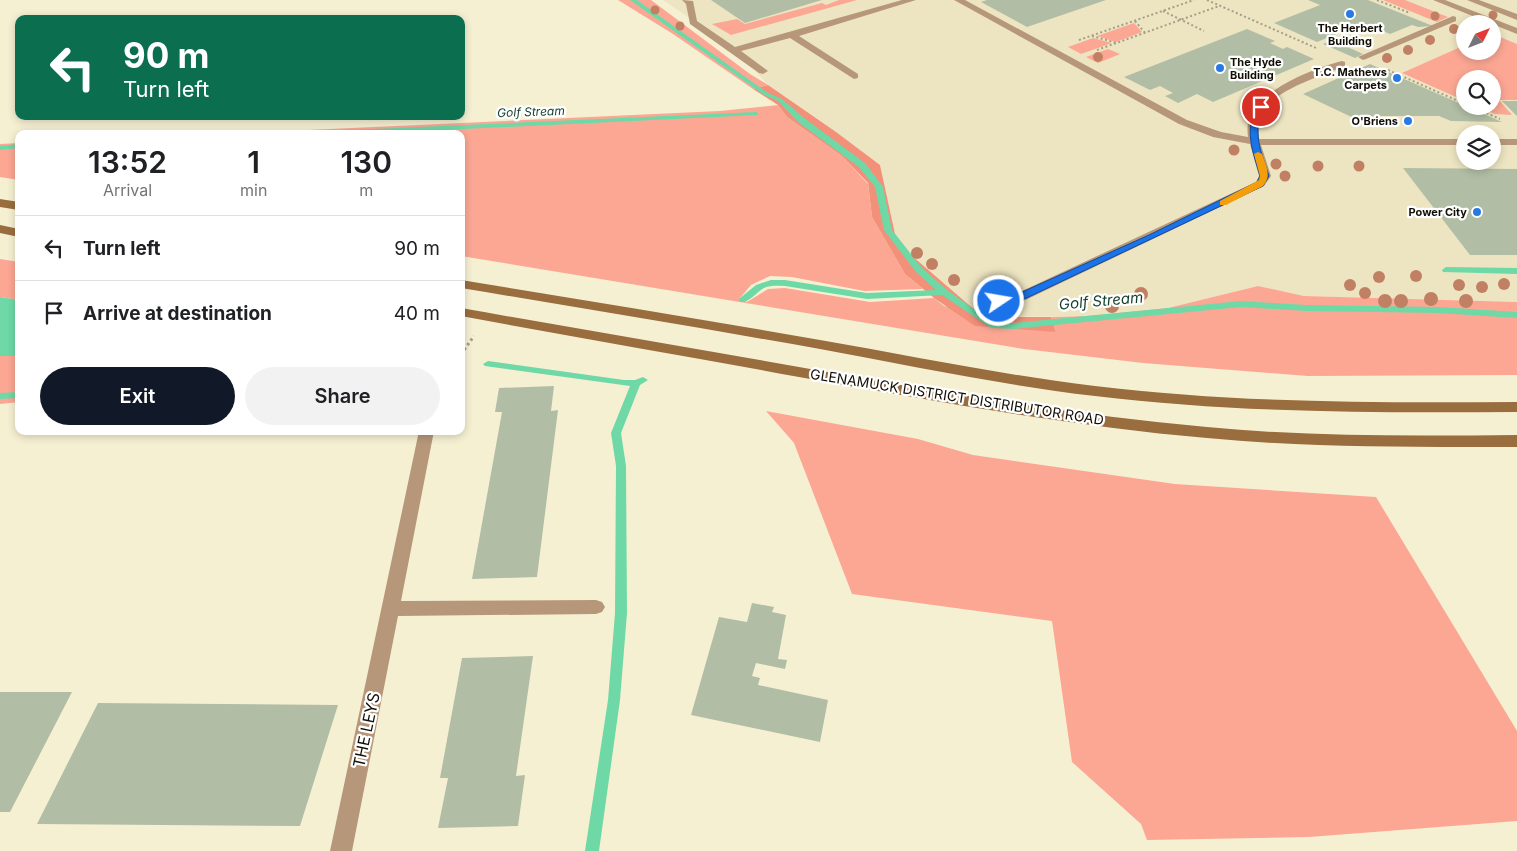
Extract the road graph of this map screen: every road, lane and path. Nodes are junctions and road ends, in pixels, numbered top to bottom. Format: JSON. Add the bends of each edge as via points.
{"nodes":[{"id":1,"x":686,"y":0,"type":"edge"},
{"id":2,"x":912,"y":0,"type":"edge"},
{"id":3,"x":958,"y":0,"type":"edge"},
{"id":4,"x":1194,"y":0,"type":"edge"},
{"id":5,"x":1207,"y":0,"type":"edge"},
{"id":6,"x":1377,"y":0,"type":"edge"},
{"id":7,"x":1437,"y":0,"type":"edge"},
{"id":8,"x":1471,"y":0,"type":"edge"},
{"id":9,"x":1219,"y":6,"type":"junction"},
{"id":10,"x":1162,"y":11,"type":"junction"},
{"id":11,"x":1517,"y":17,"type":"edge"},
{"id":12,"x":1453,"y":19,"type":"dead end"},
{"id":13,"x":1180,"y":20,"type":"junction"},
{"id":14,"x":1135,"y":21,"type":"junction"},
{"id":15,"x":1439,"y":25,"type":"junction"},
{"id":16,"x":1204,"y":31,"type":"dead end"},
{"id":17,"x":1517,"y":31,"type":"edge"},
{"id":18,"x":1145,"y":33,"type":"junction"},
{"id":19,"x":792,"y":35,"type":"junction"},
{"id":20,"x":1091,"y":36,"type":"junction"},
{"id":21,"x":1076,"y":41,"type":"dead end"},
{"id":22,"x":1117,"y":43,"type":"junction"},
{"id":23,"x":735,"y":50,"type":"junction"},
{"id":24,"x":1321,"y":51,"type":"dead end"},
{"id":25,"x":1089,"y":53,"type":"dead end"},
{"id":26,"x":1364,"y":57,"type":"joint"},
{"id":27,"x":1342,"y":64,"type":"dead end"},
{"id":28,"x":763,"y":70,"type":"dead end"},
{"id":29,"x":854,"y":76,"type":"dead end"},
{"id":30,"x":1456,"y":100,"type":"edge"},
{"id":31,"x":1490,"y":115,"type":"edge"},
{"id":32,"x":1501,"y":120,"type":"dead end"},
{"id":33,"x":1254,"y":142,"type":"junction"},
{"id":34,"x":1456,"y":142,"type":"edge"},
{"id":35,"x":1501,"y":142,"type":"edge"},
{"id":36,"x":1517,"y":142,"type":"edge"},
{"id":37,"x":0,"y":203,"type":"edge"},
{"id":38,"x":15,"y":205,"type":"edge"},
{"id":39,"x":0,"y":229,"type":"edge"},
{"id":40,"x":15,"y":231,"type":"edge"},
{"id":41,"x":465,"y":285,"type":"edge"},
{"id":42,"x":991,"y":298,"type":"dead end"},
{"id":43,"x":465,"y":313,"type":"edge"},
{"id":44,"x":1517,"y":407,"type":"edge"},
{"id":45,"x":426,"y":435,"type":"edge"},
{"id":46,"x":1517,"y":441,"type":"edge"},
{"id":47,"x":596,"y":607,"type":"dead end"},
{"id":48,"x":391,"y":609,"type":"junction"},
{"id":49,"x":341,"y":851,"type":"edge"}],
"edges":[{"from":1,"to":23,"type":"street","via":[[690,3],[693,22]]},
{"from":2,"to":19,"type":"street"},
{"from":3,"to":33,"type":"street","via":[[1182,122],[1218,135]]},
{"from":4,"to":10,"type":"path"},
{"from":5,"to":9,"type":"path"},
{"from":6,"to":15,"type":"path"},
{"from":7,"to":17,"type":"street"},
{"from":8,"to":11,"type":"street"},
{"from":9,"to":13,"type":"path"},
{"from":9,"to":24,"type":"path"},
{"from":10,"to":13,"type":"path"},
{"from":10,"to":14,"type":"path"},
{"from":12,"to":15,"type":"street"},
{"from":13,"to":16,"type":"path"},
{"from":13,"to":18,"type":"path"},
{"from":14,"to":18,"type":"path"},
{"from":14,"to":20,"type":"path"},
{"from":15,"to":26,"type":"street"},
{"from":18,"to":22,"type":"path"},
{"from":19,"to":23,"type":"street"},
{"from":19,"to":29,"type":"street"},
{"from":20,"to":21,"type":"path"},
{"from":20,"to":22,"type":"path"},
{"from":22,"to":25,"type":"path"},
{"from":23,"to":28,"type":"street"},
{"from":26,"to":30,"type":"path","via":[[1360,58]]},
{"from":27,"to":33,"type":"street","via":[[1292,86],[1261,107],[1254,118]]},
{"from":31,"to":32,"type":"path"},
{"from":33,"to":34,"type":"street"},
{"from":33,"to":42,"type":"street","via":[[1265,176],[1260,184],[1012,301]]},
{"from":35,"to":36,"type":"street"},
{"from":37,"to":38,"type":"main road"},
{"from":39,"to":40,"type":"main road"},
{"from":41,"to":44,"type":"main road","name":"GLENAMUCK DISTRICT DISTRIBUTOR ROAD","via":[[913,363],[1096,391],[1300,406]]},
{"from":43,"to":46,"type":"main road","name":"GLENAMUCK DISTRICT DISTRIBUTOR ROAD","via":[[902,391],[1101,422],[1315,440]]},
{"from":45,"to":48,"type":"street","name":"THE LEYS"},
{"from":47,"to":48,"type":"street"},
{"from":48,"to":49,"type":"street","name":"THE LEYS"}]}
